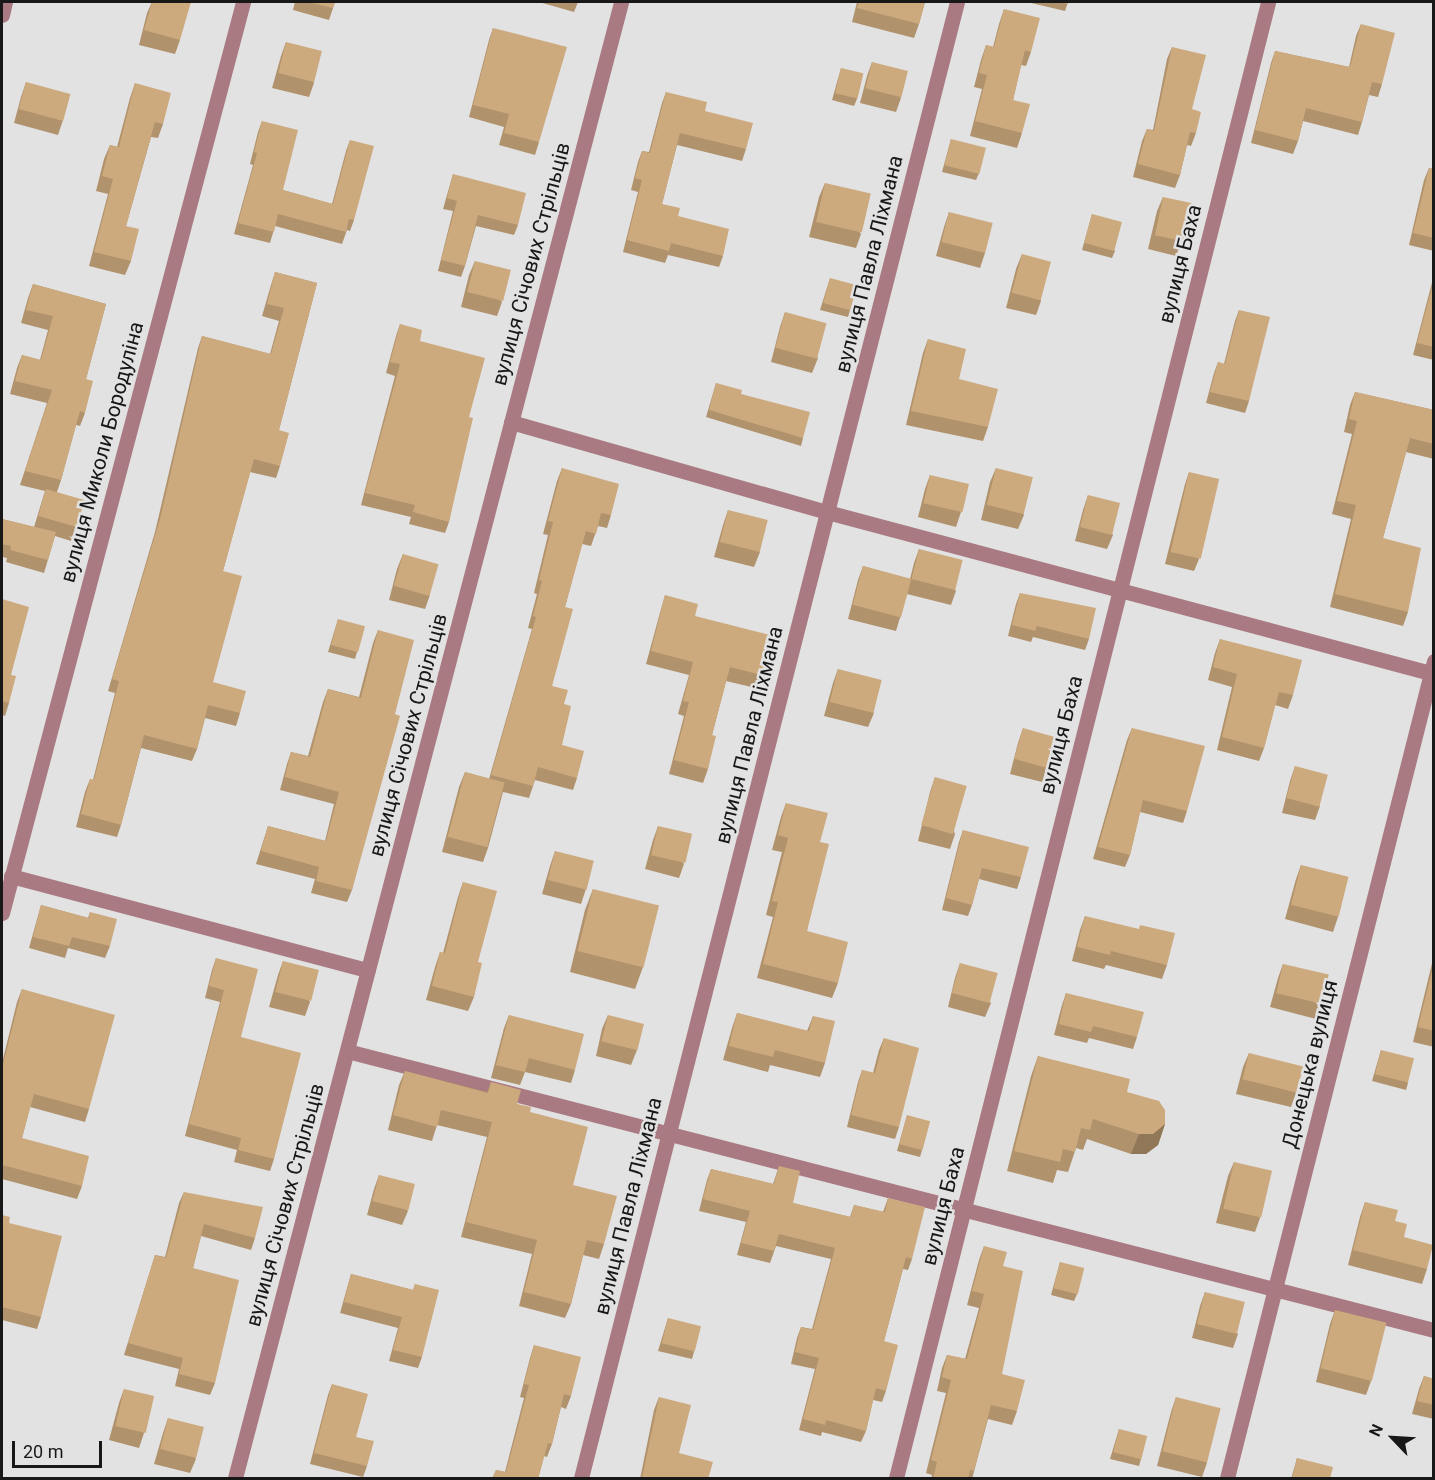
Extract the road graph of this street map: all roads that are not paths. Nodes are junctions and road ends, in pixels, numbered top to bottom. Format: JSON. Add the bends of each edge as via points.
{"nodes":[{"id":1,"x":5,"y":2,"type":"edge"},
{"id":2,"x":243,"y":2,"type":"edge"},
{"id":3,"x":621,"y":2,"type":"edge"},
{"id":4,"x":957,"y":2,"type":"edge"},
{"id":5,"x":1268,"y":2,"type":"edge"},
{"id":6,"x":2,"y":15,"type":"edge"},
{"id":7,"x":511,"y":422,"type":"junction"},
{"id":8,"x":827,"y":512,"type":"junction"},
{"id":9,"x":1120,"y":588,"type":"junction"},
{"id":10,"x":1432,"y":669,"type":"edge"},
{"id":11,"x":11,"y":876,"type":"junction"},
{"id":12,"x":2,"y":913,"type":"edge"},
{"id":13,"x":368,"y":970,"type":"junction"},
{"id":14,"x":347,"y":1052,"type":"junction"},
{"id":15,"x":669,"y":1134,"type":"junction"},
{"id":16,"x":963,"y":1209,"type":"junction"},
{"id":17,"x":1275,"y":1289,"type":"junction"},
{"id":18,"x":1434,"y":1330,"type":"edge"},
{"id":19,"x":235,"y":1479,"type":"edge"},
{"id":20,"x":581,"y":1479,"type":"edge"},
{"id":21,"x":896,"y":1479,"type":"edge"},
{"id":22,"x":1227,"y":1479,"type":"edge"}],
"edges":[{"from":1,"to":6,"type":"street"},
{"from":2,"to":11,"type":"street","name":"вулиця Миколи Бородуліна"},
{"from":3,"to":7,"type":"street","name":"вулиця Січових Стрільців"},
{"from":4,"to":8,"type":"street","name":"вулиця Павла Ліхмана"},
{"from":5,"to":9,"type":"street","name":"вулиця Баха"},
{"from":7,"to":8,"type":"street"},
{"from":7,"to":13,"type":"street","name":"вулиця Січових Стрільців"},
{"from":8,"to":9,"type":"street"},
{"from":8,"to":15,"type":"street","name":"вулиця Павла Ліхмана"},
{"from":9,"to":10,"type":"street"},
{"from":9,"to":16,"type":"street","name":"вулиця Баха"},
{"from":10,"to":17,"type":"street","name":"Донецька вулиця"},
{"from":11,"to":12,"type":"street","name":"вулиця Миколи Бородуліна"},
{"from":11,"to":13,"type":"street"},
{"from":13,"to":14,"type":"street","name":"вулиця Січових Стрільців"},
{"from":14,"to":15,"type":"street"},
{"from":14,"to":19,"type":"street","name":"вулиця Січових Стрільців"},
{"from":15,"to":16,"type":"street"},
{"from":15,"to":20,"type":"street","name":"вулиця Павла Ліхмана"},
{"from":16,"to":17,"type":"street"},
{"from":16,"to":21,"type":"street","name":"вулиця Баха"},
{"from":17,"to":18,"type":"street"},
{"from":17,"to":22,"type":"street","name":"Донецька вулиця"}]}
